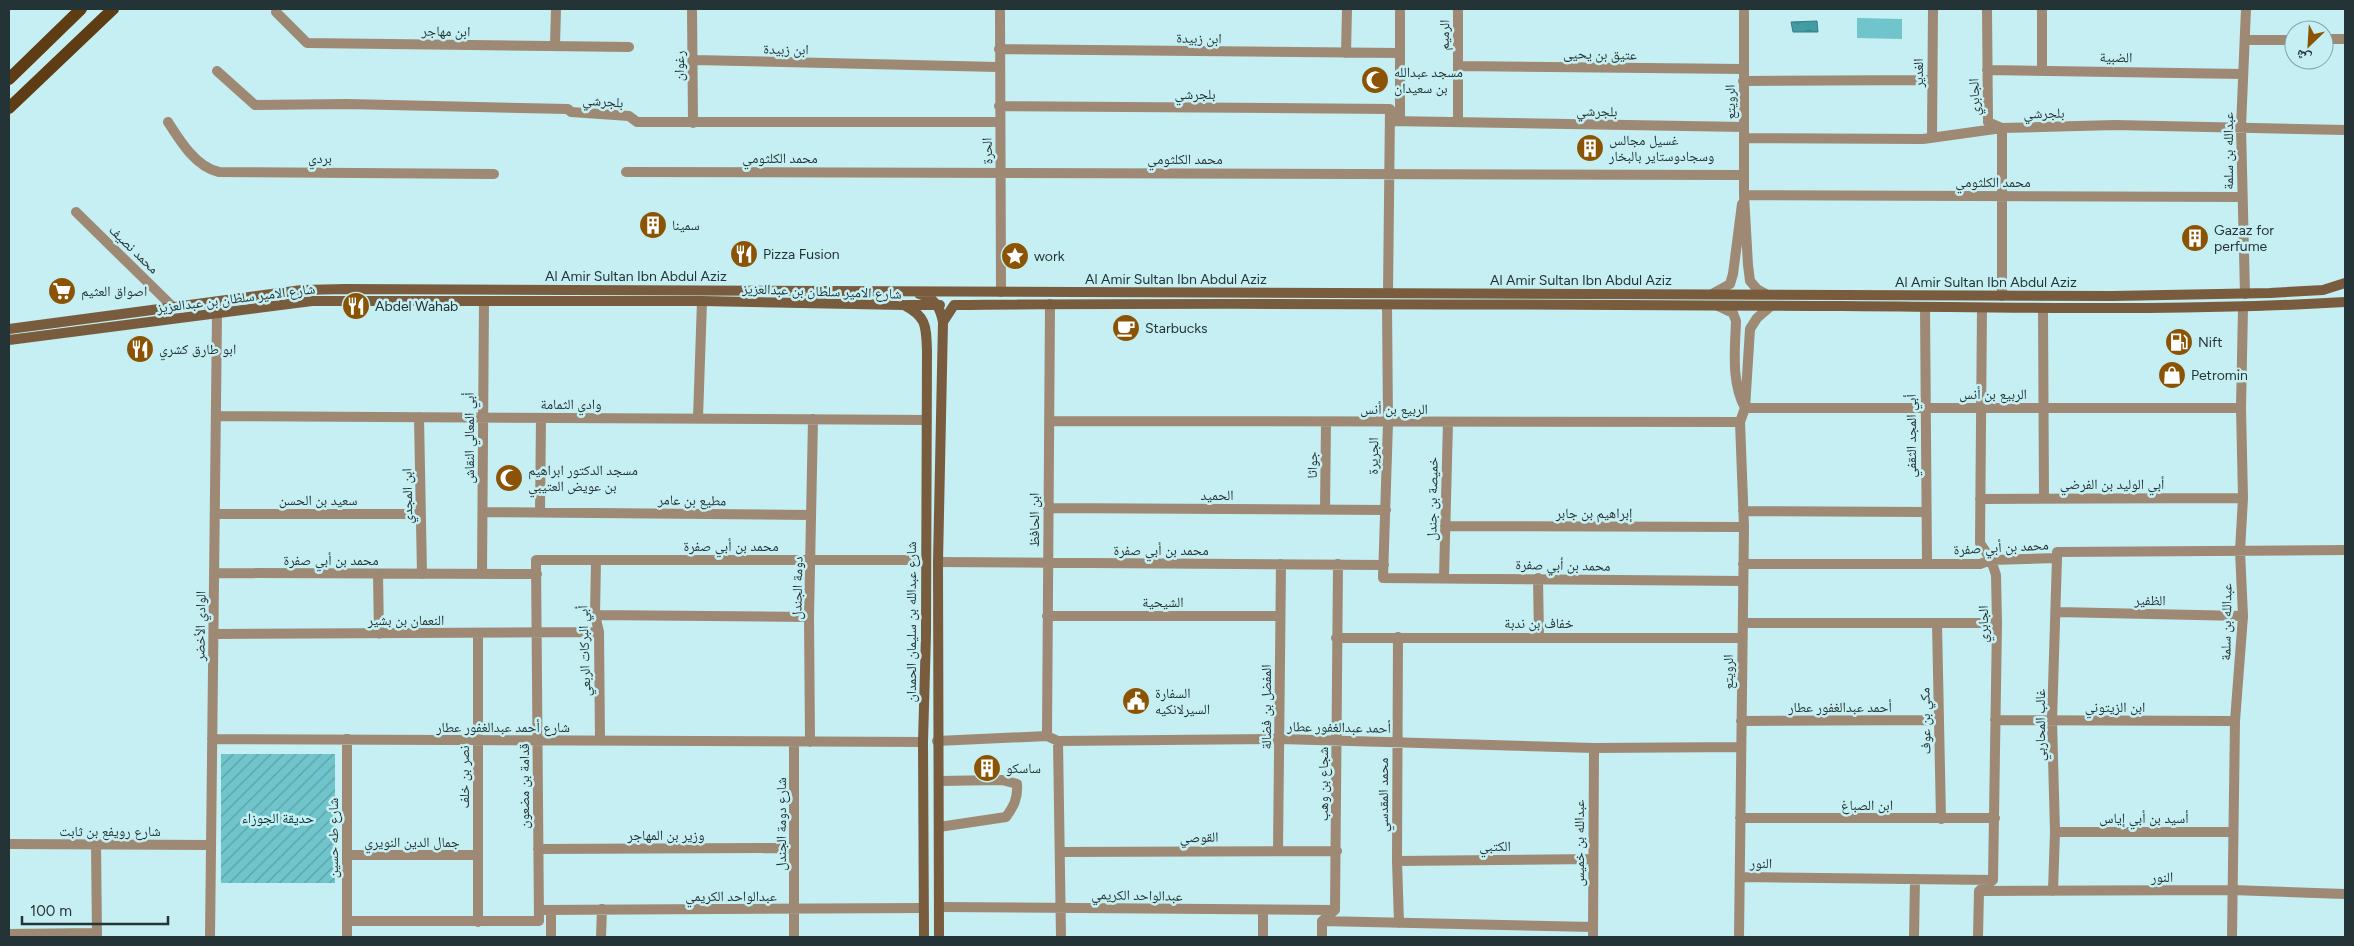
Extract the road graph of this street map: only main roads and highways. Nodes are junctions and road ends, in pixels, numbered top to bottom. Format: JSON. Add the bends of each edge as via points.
{"nodes":[{"id":1,"x":81,"y":9,"type":"edge"},
{"id":2,"x":113,"y":9,"type":"edge"},
{"id":3,"x":9,"y":79,"type":"edge"},
{"id":4,"x":9,"y":108,"type":"edge"}],
"edges":[{"from":1,"to":3,"type":"main road"},
{"from":2,"to":4,"type":"main road"}]}
